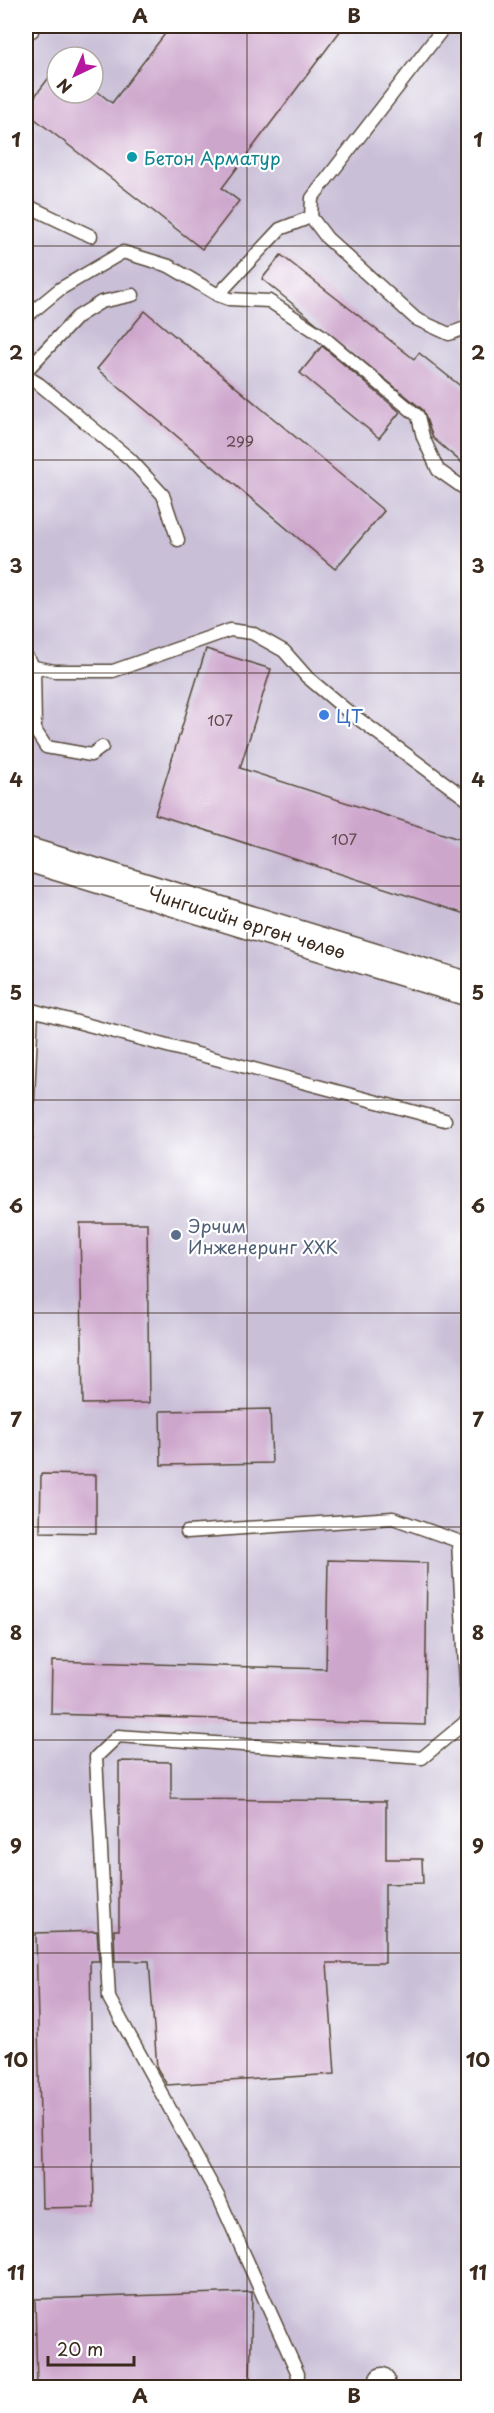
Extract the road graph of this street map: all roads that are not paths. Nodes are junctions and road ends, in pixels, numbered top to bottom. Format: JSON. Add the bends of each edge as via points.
{"nodes":[{"id":1,"x":445,"y":26,"type":"edge"},
{"id":2,"x":26,"y":205,"type":"edge"},
{"id":3,"x":311,"y":217,"type":"junction"},
{"id":4,"x":92,"y":236,"type":"dead end"},
{"id":5,"x":133,"y":295,"type":"dead end"},
{"id":6,"x":218,"y":295,"type":"junction"},
{"id":7,"x":26,"y":317,"type":"edge"},
{"id":8,"x":468,"y":327,"type":"edge"},
{"id":9,"x":26,"y":373,"type":"edge"},
{"id":10,"x":468,"y":491,"type":"edge"},
{"id":11,"x":178,"y":540,"type":"dead end"},
{"id":12,"x":26,"y":656,"type":"edge"},
{"id":13,"x":34,"y":667,"type":"junction"},
{"id":14,"x":102,"y":747,"type":"dead end"},
{"id":15,"x":468,"y":800,"type":"edge"},
{"id":16,"x":26,"y":854,"type":"edge"},
{"id":17,"x":468,"y":989,"type":"edge"},
{"id":18,"x":445,"y":1120,"type":"dead end"},
{"id":19,"x":26,"y":1138,"type":"edge"},
{"id":20,"x":187,"y":1533,"type":"dead end"},
{"id":21,"x":297,"y":2388,"type":"edge"}],
"edges":[{"from":1,"to":3,"type":"lane","via":[[312,198]]},
{"from":2,"to":4,"type":"lane"},
{"from":3,"to":6,"type":"lane","via":[[280,229]]},
{"from":3,"to":8,"type":"lane","via":[[327,238],[416,319],[449,334]]},
{"from":5,"to":9,"type":"lane","via":[[101,302],[77,317]]},
{"from":6,"to":7,"type":"lane","via":[[169,266],[123,252],[60,290]]},
{"from":6,"to":10,"type":"lane","via":[[269,301],[321,335],[418,416],[438,470]]},
{"from":9,"to":11,"type":"lane","via":[[130,459],[163,495]]},
{"from":12,"to":13,"type":"lane"},
{"from":13,"to":14,"type":"lane","via":[[35,730],[46,747],[91,755]]},
{"from":13,"to":15,"type":"lane","via":[[113,671],[230,630],[252,633],[284,651],[345,709]]},
{"from":16,"to":17,"type":"highway","name":"Чингисийн өргөн чөлөө"},
{"from":18,"to":19,"type":"lane","via":[[32,1010]]},
{"from":20,"to":21,"type":"lane","via":[[393,1518],[458,1541],[468,1720],[422,1758],[118,1736],[96,1757],[109,1998],[219,2198],[298,2374]]}]}
